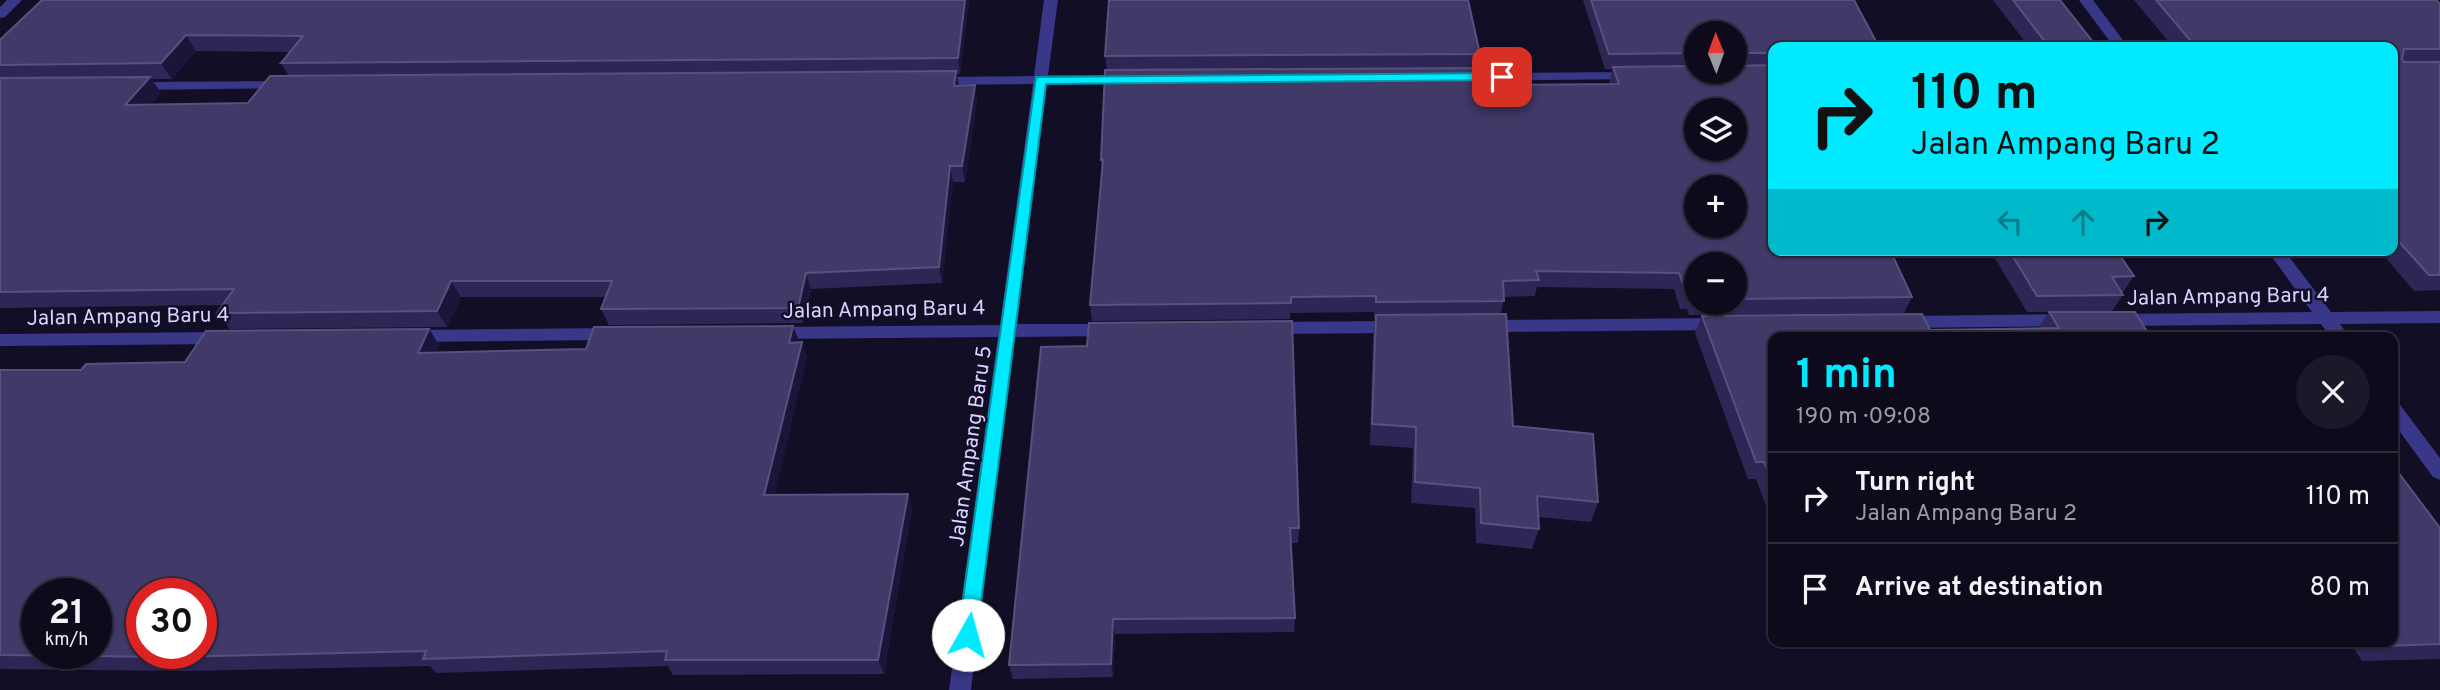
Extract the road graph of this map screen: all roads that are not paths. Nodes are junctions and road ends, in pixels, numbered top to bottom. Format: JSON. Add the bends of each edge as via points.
{"nodes":[{"id":1,"x":15,"y":0,"type":"edge"},
{"id":2,"x":1051,"y":0,"type":"edge"},
{"id":3,"x":2086,"y":0,"type":"edge"},
{"id":4,"x":0,"y":15,"type":"edge"},
{"id":5,"x":2117,"y":42,"type":"edge"},
{"id":6,"x":1648,"y":76,"type":"edge"},
{"id":7,"x":1441,"y":78,"type":"edge"},
{"id":8,"x":1137,"y":79,"type":"edge"},
{"id":9,"x":1040,"y":80,"type":"junction"},
{"id":10,"x":916,"y":81,"type":"edge"},
{"id":11,"x":305,"y":85,"type":"edge"},
{"id":12,"x":111,"y":86,"type":"edge"},
{"id":13,"x":2280,"y":256,"type":"edge"},
{"id":14,"x":2440,"y":317,"type":"edge"},
{"id":15,"x":2327,"y":318,"type":"junction"},
{"id":16,"x":2077,"y":320,"type":"edge"},
{"id":17,"x":2105,"y":320,"type":"edge"},
{"id":18,"x":1882,"y":322,"type":"edge"},
{"id":19,"x":1744,"y":324,"type":"edge"},
{"id":20,"x":1466,"y":326,"type":"edge"},
{"id":21,"x":1410,"y":327,"type":"edge"},
{"id":22,"x":1258,"y":328,"type":"edge"},
{"id":23,"x":1133,"y":329,"type":"edge"},
{"id":24,"x":1008,"y":331,"type":"junction"},
{"id":25,"x":2337,"y":332,"type":"edge"},
{"id":26,"x":756,"y":333,"type":"edge"},
{"id":27,"x":630,"y":334,"type":"edge"},
{"id":28,"x":392,"y":337,"type":"edge"},
{"id":29,"x":238,"y":338,"type":"edge"},
{"id":30,"x":0,"y":340,"type":"edge"},
{"id":31,"x":2398,"y":415,"type":"edge"},
{"id":32,"x":2440,"y":472,"type":"edge"},
{"id":33,"x":960,"y":690,"type":"edge"}],
"edges":[{"from":1,"to":4,"type":"street"},
{"from":2,"to":9,"type":"street","name":"Jalan Ampang Baru 5"},
{"from":3,"to":5,"type":"street"},
{"from":6,"to":7,"type":"street"},
{"from":8,"to":9,"type":"street"},
{"from":9,"to":10,"type":"street"},
{"from":9,"to":24,"type":"street","name":"Jalan Ampang Baru 5"},
{"from":11,"to":12,"type":"street"},
{"from":13,"to":15,"type":"street"},
{"from":14,"to":15,"type":"street","name":"Jalan Ampang Baru 4"},
{"from":15,"to":17,"type":"street","name":"Jalan Ampang Baru 4"},
{"from":15,"to":25,"type":"street"},
{"from":16,"to":18,"type":"street"},
{"from":19,"to":20,"type":"street"},
{"from":21,"to":22,"type":"street"},
{"from":23,"to":24,"type":"street","name":"Jalan Ampang Baru 4"},
{"from":24,"to":26,"type":"street","name":"Jalan Ampang Baru 4"},
{"from":24,"to":33,"type":"street","name":"Jalan Ampang Baru 5"},
{"from":27,"to":28,"type":"street"},
{"from":29,"to":30,"type":"street","name":"Jalan Ampang Baru 4"},
{"from":31,"to":32,"type":"street"}]}
